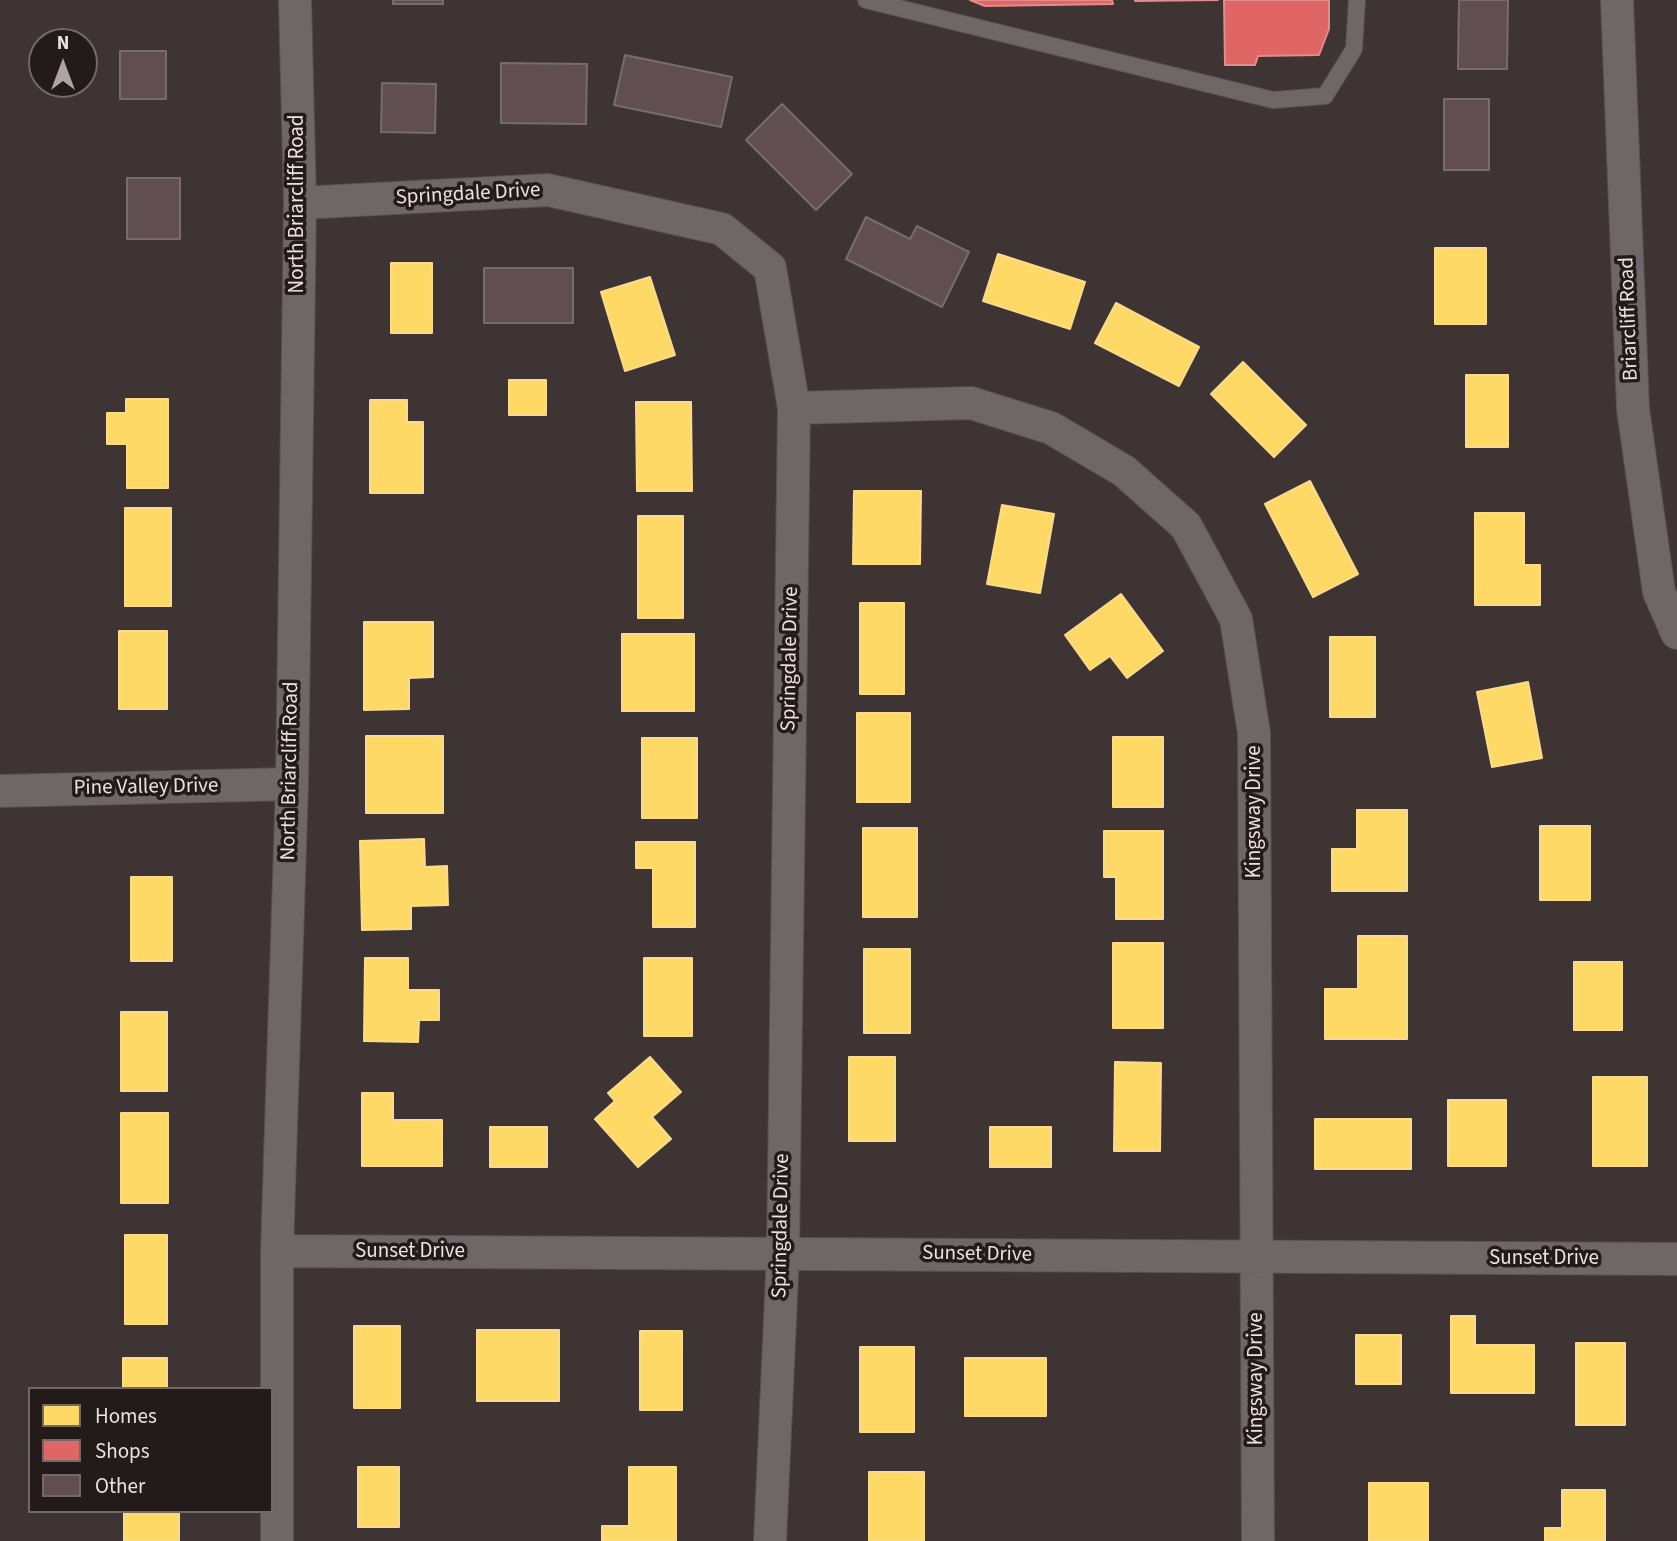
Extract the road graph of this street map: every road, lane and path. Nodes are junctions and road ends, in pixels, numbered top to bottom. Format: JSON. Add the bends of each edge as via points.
{"nodes":[{"id":1,"x":295,"y":0,"type":"edge"},
{"id":2,"x":866,"y":0,"type":"edge"},
{"id":3,"x":1357,"y":0,"type":"edge"},
{"id":4,"x":1618,"y":0,"type":"edge"},
{"id":5,"x":300,"y":203,"type":"junction"},
{"id":6,"x":794,"y":408,"type":"junction"},
{"id":7,"x":1677,"y":633,"type":"edge"},
{"id":8,"x":292,"y":784,"type":"junction"},
{"id":9,"x":0,"y":791,"type":"edge"},
{"id":10,"x":277,"y":1251,"type":"junction"},
{"id":11,"x":783,"y":1253,"type":"junction"},
{"id":12,"x":1256,"y":1259,"type":"junction"},
{"id":13,"x":1677,"y":1259,"type":"edge"},
{"id":14,"x":277,"y":1541,"type":"edge"},
{"id":15,"x":770,"y":1541,"type":"edge"},
{"id":16,"x":1258,"y":1541,"type":"edge"}],
"edges":[{"from":1,"to":5,"type":"street","name":"North Briarcliff Road"},
{"from":2,"to":3,"type":"lane","via":[[1273,100],[1325,96],[1354,49]]},
{"from":4,"to":7,"type":"street","name":"Briarcliff Road","via":[[1633,409],[1659,592]]},
{"from":5,"to":6,"type":"street","name":"Springdale Drive","via":[[548,190],[722,229],[770,268]]},
{"from":5,"to":8,"type":"street","name":"North Briarcliff Road"},
{"from":6,"to":11,"type":"street","name":"Springdale Drive"},
{"from":6,"to":12,"type":"street","name":"Kingsway Drive","via":[[971,403],[1051,428],[1124,471],[1186,526],[1236,619],[1254,733]]},
{"from":8,"to":9,"type":"street","name":"Pine Valley Drive"},
{"from":8,"to":10,"type":"street","name":"North Briarcliff Road"},
{"from":10,"to":11,"type":"street","name":"Sunset Drive"},
{"from":10,"to":14,"type":"street","name":"North Briarcliff Road"},
{"from":11,"to":12,"type":"street","name":"Sunset Drive"},
{"from":11,"to":15,"type":"street","name":"Springdale Drive"},
{"from":12,"to":13,"type":"street","name":"Sunset Drive"},
{"from":12,"to":16,"type":"street","name":"Kingsway Drive"}]}
